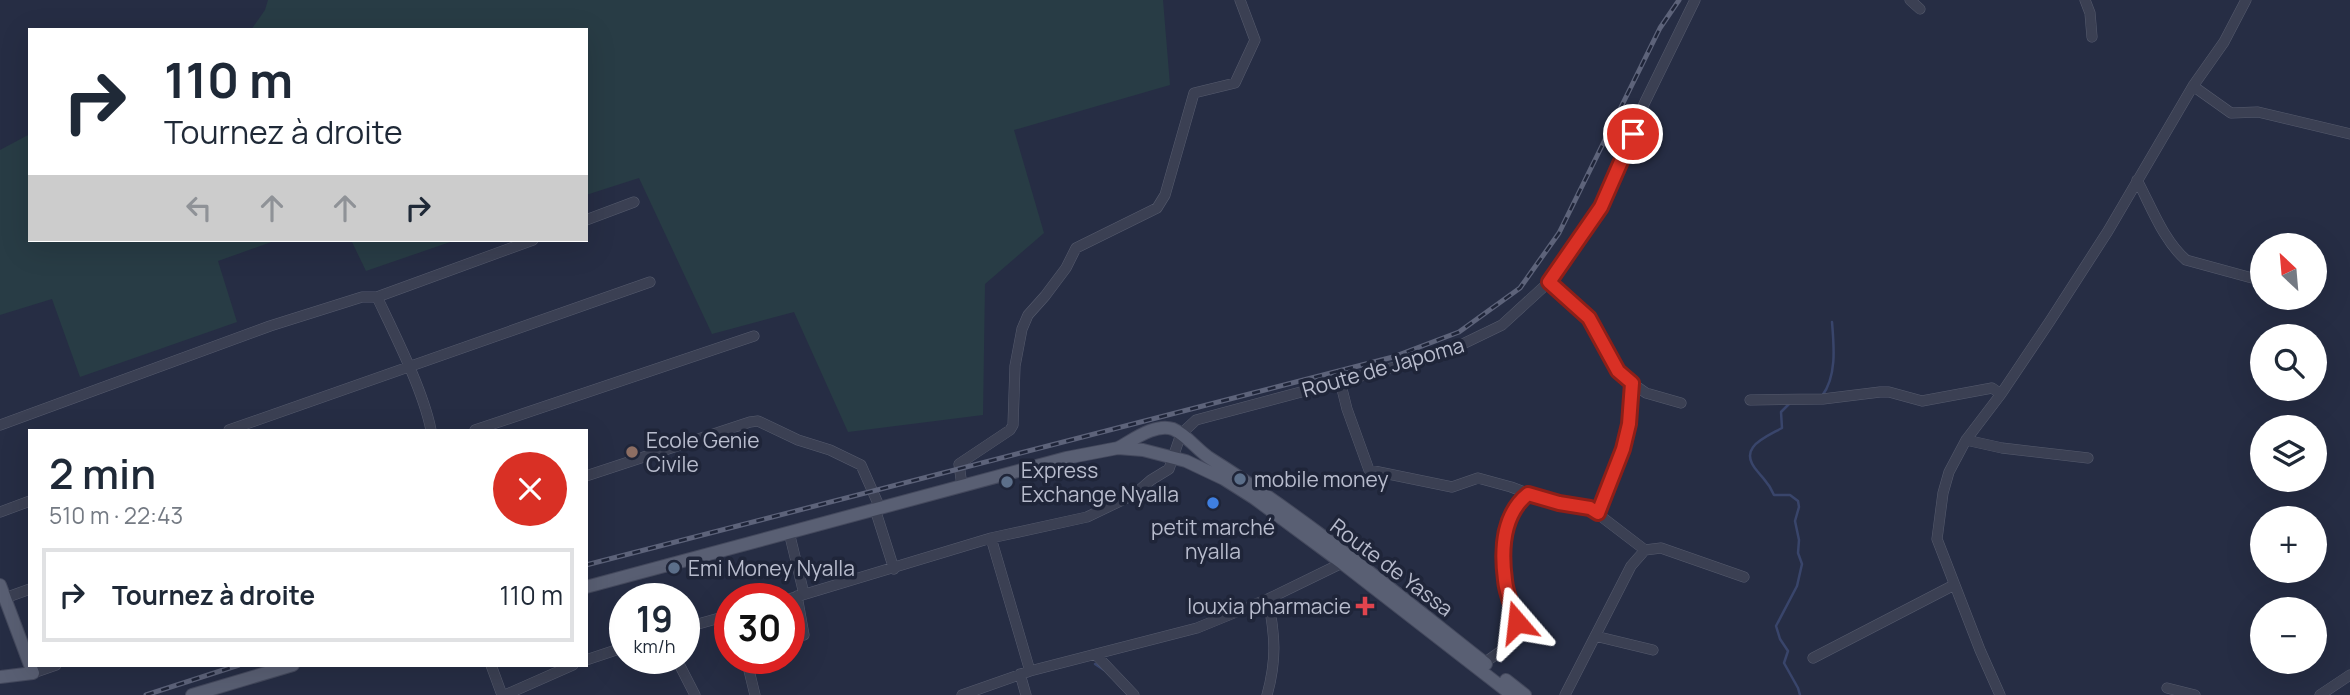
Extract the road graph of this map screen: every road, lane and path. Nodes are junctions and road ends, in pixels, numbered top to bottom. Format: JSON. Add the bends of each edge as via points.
{"nodes":[{"id":1,"x":1695,"y":0,"type":"edge"},
{"id":2,"x":1910,"y":0,"type":"edge"},
{"id":3,"x":2085,"y":0,"type":"edge"},
{"id":4,"x":2246,"y":0,"type":"edge"},
{"id":5,"x":1243,"y":1,"type":"edge"},
{"id":6,"x":1920,"y":9,"type":"dead end"},
{"id":7,"x":2092,"y":37,"type":"dead end"},
{"id":8,"x":2193,"y":86,"type":"junction"},
{"id":9,"x":2350,"y":134,"type":"edge"},
{"id":10,"x":2137,"y":180,"type":"junction"},
{"id":11,"x":634,"y":202,"type":"dead end"},
{"id":12,"x":588,"y":219,"type":"edge"},
{"id":13,"x":528,"y":242,"type":"edge"},
{"id":14,"x":2250,"y":277,"type":"edge"},
{"id":15,"x":650,"y":282,"type":"dead end"},
{"id":16,"x":1549,"y":282,"type":"junction"},
{"id":17,"x":377,"y":297,"type":"junction"},
{"id":18,"x":754,"y":336,"type":"dead end"},
{"id":19,"x":409,"y":367,"type":"junction"},
{"id":20,"x":1340,"y":381,"type":"junction"},
{"id":21,"x":1632,"y":383,"type":"junction"},
{"id":22,"x":2001,"y":394,"type":"junction"},
{"id":23,"x":1751,"y":400,"type":"dead end"},
{"id":24,"x":1681,"y":403,"type":"dead end"},
{"id":25,"x":0,"y":425,"type":"edge"},
{"id":26,"x":232,"y":429,"type":"edge"},
{"id":27,"x":431,"y":429,"type":"edge"},
{"id":28,"x":478,"y":429,"type":"edge"},
{"id":29,"x":1181,"y":433,"type":"junction"},
{"id":30,"x":1966,"y":440,"type":"junction"},
{"id":31,"x":1118,"y":448,"type":"junction"},
{"id":32,"x":1174,"y":458,"type":"junction"},
{"id":33,"x":2088,"y":458,"type":"dead end"},
{"id":34,"x":588,"y":475,"type":"edge"},
{"id":35,"x":1228,"y":475,"type":"junction"},
{"id":36,"x":962,"y":486,"type":"junction"},
{"id":37,"x":1528,"y":494,"type":"junction"},
{"id":38,"x":28,"y":502,"type":"edge"},
{"id":39,"x":877,"y":508,"type":"junction"},
{"id":40,"x":0,"y":512,"type":"edge"},
{"id":41,"x":1598,"y":513,"type":"junction"},
{"id":42,"x":789,"y":532,"type":"junction"},
{"id":43,"x":991,"y":538,"type":"junction"},
{"id":44,"x":1645,"y":550,"type":"junction"},
{"id":45,"x":1345,"y":560,"type":"junction"},
{"id":46,"x":894,"y":569,"type":"junction"},
{"id":47,"x":1744,"y":577,"type":"dead end"},
{"id":48,"x":795,"y":583,"type":"edge"},
{"id":49,"x":1954,"y":585,"type":"junction"},
{"id":50,"x":588,"y":586,"type":"edge"},
{"id":51,"x":28,"y":589,"type":"edge"},
{"id":52,"x":2,"y":591,"type":"edge"},
{"id":53,"x":805,"y":594,"type":"edge"},
{"id":54,"x":1268,"y":599,"type":"junction"},
{"id":55,"x":1595,"y":636,"type":"junction"},
{"id":56,"x":1653,"y":650,"type":"dead end"},
{"id":57,"x":609,"y":652,"type":"edge"},
{"id":58,"x":1096,"y":655,"type":"junction"},
{"id":59,"x":1813,"y":658,"type":"dead end"},
{"id":60,"x":588,"y":659,"type":"edge"},
{"id":61,"x":28,"y":660,"type":"edge"},
{"id":62,"x":1484,"y":663,"type":"junction"},
{"id":63,"x":31,"y":667,"type":"edge"},
{"id":64,"x":50,"y":667,"type":"edge"},
{"id":65,"x":286,"y":667,"type":"edge"},
{"id":66,"x":492,"y":667,"type":"edge"},
{"id":67,"x":568,"y":667,"type":"edge"},
{"id":68,"x":33,"y":673,"type":"junction"},
{"id":69,"x":1025,"y":673,"type":"junction"},
{"id":70,"x":684,"y":674,"type":"edge"},
{"id":71,"x":750,"y":674,"type":"edge"},
{"id":72,"x":2350,"y":675,"type":"edge"},
{"id":73,"x":0,"y":677,"type":"edge"},
{"id":74,"x":2167,"y":688,"type":"dead end"},
{"id":75,"x":192,"y":695,"type":"edge"},
{"id":76,"x":504,"y":695,"type":"edge"},
{"id":77,"x":695,"y":695,"type":"edge"},
{"id":78,"x":755,"y":695,"type":"edge"},
{"id":79,"x":962,"y":695,"type":"edge"},
{"id":80,"x":1026,"y":695,"type":"edge"},
{"id":81,"x":1134,"y":695,"type":"edge"},
{"id":82,"x":1267,"y":695,"type":"edge"},
{"id":83,"x":1512,"y":695,"type":"edge"},
{"id":84,"x":1525,"y":695,"type":"edge"},
{"id":85,"x":1565,"y":695,"type":"edge"},
{"id":86,"x":2000,"y":695,"type":"edge"},
{"id":87,"x":2194,"y":695,"type":"edge"},
{"id":88,"x":2320,"y":695,"type":"edge"}],
"edges":[{"from":1,"to":16,"type":"street","name":"Route de Japoma","via":[[1601,207]]},
{"from":2,"to":6,"type":"street"},
{"from":3,"to":7,"type":"street"},
{"from":4,"to":8,"type":"street"},
{"from":5,"to":36,"type":"street","via":[[1255,40],[1235,83],[1194,93],[1165,195],[1157,208],[1076,248],[1066,268],[1028,315],[1015,366],[1013,425],[959,464]]},
{"from":8,"to":9,"type":"street","via":[[2231,113],[2258,112]]},
{"from":8,"to":10,"type":"street"},
{"from":10,"to":14,"type":"street","via":[[2168,239],[2186,260]]},
{"from":10,"to":22,"type":"street"},
{"from":11,"to":12,"type":"street"},
{"from":13,"to":17,"type":"street"},
{"from":15,"to":19,"type":"street"},
{"from":16,"to":20,"type":"street","name":"Route de Japoma","via":[[1502,325],[1465,345]]},
{"from":16,"to":21,"type":"street","via":[[1589,318],[1618,371]]},
{"from":17,"to":19,"type":"street"},
{"from":17,"to":25,"type":"street","via":[[362,297],[270,326]]},
{"from":18,"to":28,"type":"street"},
{"from":19,"to":26,"type":"street"},
{"from":19,"to":27,"type":"street"},
{"from":20,"to":29,"type":"street","name":"Route de Japoma","via":[[1204,417]]},
{"from":20,"to":37,"type":"street","via":[[1369,470],[1452,487],[1478,478]]},
{"from":21,"to":24,"type":"street","via":[[1646,393]]},
{"from":21,"to":41,"type":"street","via":[[1623,449]]},
{"from":22,"to":23,"type":"street","via":[[1992,388],[1922,401],[1880,392]]},
{"from":22,"to":30,"type":"street"},
{"from":29,"to":31,"type":"main road","via":[[1161,429]]},
{"from":29,"to":32,"type":"street"},
{"from":29,"to":35,"type":"main road"},
{"from":30,"to":33,"type":"street"},
{"from":30,"to":49,"type":"street","via":[[1949,472],[1937,538]]},
{"from":31,"to":32,"type":"main road"},
{"from":31,"to":36,"type":"main road"},
{"from":32,"to":35,"type":"main road"},
{"from":32,"to":43,"type":"street","via":[[1170,470],[1120,503],[1087,517]]},
{"from":34,"to":39,"type":"street","via":[[758,421],[861,466]]},
{"from":35,"to":45,"type":"main road","name":"Route de Yassa"},
{"from":36,"to":39,"type":"main road"},
{"from":37,"to":41,"type":"street"},
{"from":37,"to":62,"type":"street","via":[[1508,521],[1504,549],[1505,582],[1521,637]]},
{"from":38,"to":40,"type":"street"},
{"from":39,"to":42,"type":"main road"},
{"from":39,"to":46,"type":"street"},
{"from":41,"to":44,"type":"street"},
{"from":42,"to":48,"type":"street"},
{"from":42,"to":50,"type":"main road"},
{"from":43,"to":46,"type":"street"},
{"from":43,"to":69,"type":"street"},
{"from":44,"to":47,"type":"street","via":[[1661,548]]},
{"from":44,"to":55,"type":"street","via":[[1631,566]]},
{"from":45,"to":54,"type":"street"},
{"from":45,"to":62,"type":"main road","name":"Route de Yassa"},
{"from":45,"to":83,"type":"main road","name":"Route de Yassa"},
{"from":46,"to":53,"type":"street"},
{"from":49,"to":59,"type":"street"},
{"from":49,"to":86,"type":"street"},
{"from":51,"to":52,"type":"street"},
{"from":52,"to":61,"type":"main road"},
{"from":54,"to":58,"type":"street","via":[[1197,628]]},
{"from":54,"to":82,"type":"street","via":[[1275,644]]},
{"from":55,"to":56,"type":"street"},
{"from":55,"to":85,"type":"street"},
{"from":57,"to":60,"type":"street"},
{"from":58,"to":69,"type":"street"},
{"from":58,"to":81,"type":"street"},
{"from":62,"to":84,"type":"main road","name":"Route de Yassa"},
{"from":63,"to":68,"type":"main road"},
{"from":64,"to":68,"type":"street"},
{"from":65,"to":75,"type":"main road"},
{"from":66,"to":76,"type":"street"},
{"from":67,"to":76,"type":"street"},
{"from":68,"to":73,"type":"main road"},
{"from":69,"to":79,"type":"street"},
{"from":69,"to":80,"type":"street"},
{"from":70,"to":77,"type":"street"},
{"from":71,"to":78,"type":"street"},
{"from":72,"to":88,"type":"street"},
{"from":74,"to":87,"type":"street"}]}
